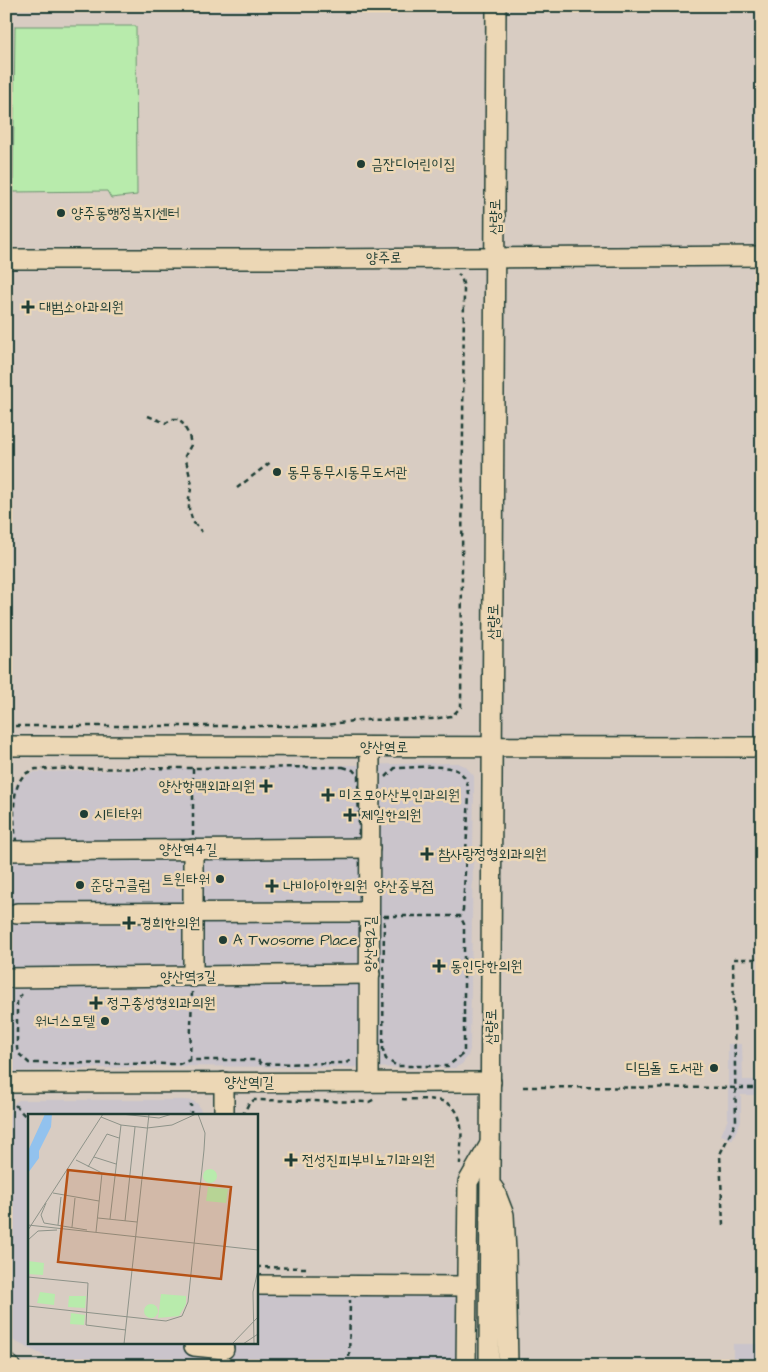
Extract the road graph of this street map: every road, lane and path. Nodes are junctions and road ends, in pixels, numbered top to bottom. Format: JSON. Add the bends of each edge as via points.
{"nodes":[{"id":1,"x":496,"y":6,"type":"edge"},
{"id":2,"x":494,"y":256,"type":"junction"},
{"id":3,"x":762,"y":256,"type":"edge"},
{"id":4,"x":7,"y":262,"type":"edge"},
{"id":5,"x":456,"y":273,"type":"dead end"},
{"id":6,"x":148,"y":416,"type":"dead end"},
{"id":7,"x":272,"y":461,"type":"dead end"},
{"id":8,"x":237,"y":488,"type":"dead end"},
{"id":9,"x":6,"y":509,"type":"edge"},
{"id":10,"x":202,"y":532,"type":"dead end"},
{"id":11,"x":6,"y":726,"type":"edge"},
{"id":12,"x":6,"y":746,"type":"edge"},
{"id":13,"x":370,"y":747,"type":"junction"},
{"id":14,"x":492,"y":747,"type":"junction"},
{"id":15,"x":762,"y":747,"type":"edge"},
{"id":16,"x":193,"y":768,"type":"junction"},
{"id":17,"x":353,"y":770,"type":"dead end"},
{"id":18,"x":384,"y":783,"type":"dead end"},
{"id":19,"x":363,"y":843,"type":"junction"},
{"id":20,"x":193,"y":846,"type":"junction"},
{"id":21,"x":6,"y":850,"type":"edge"},
{"id":22,"x":361,"y":912,"type":"dead end"},
{"id":23,"x":17,"y":913,"type":"dead end"},
{"id":24,"x":193,"y":913,"type":"junction"},
{"id":25,"x":460,"y":916,"type":"junction"},
{"id":26,"x":762,"y":958,"type":"edge"},
{"id":27,"x":370,"y":974,"type":"junction"},
{"id":28,"x":192,"y":977,"type":"junction"},
{"id":29,"x":6,"y":978,"type":"edge"},
{"id":30,"x":23,"y":992,"type":"dead end"},
{"id":31,"x":357,"y":1054,"type":"dead end"},
{"id":32,"x":190,"y":1060,"type":"junction"},
{"id":33,"x":224,"y":1082,"type":"junction"},
{"id":34,"x":491,"y":1082,"type":"junction"},
{"id":35,"x":6,"y":1083,"type":"edge"},
{"id":36,"x":523,"y":1087,"type":"dead end"},
{"id":37,"x":762,"y":1088,"type":"edge"},
{"id":38,"x":735,"y":1089,"type":"junction"},
{"id":39,"x":372,"y":1090,"type":"junction"},
{"id":40,"x":394,"y":1099,"type":"dead end"},
{"id":41,"x":192,"y":1104,"type":"dead end"},
{"id":42,"x":15,"y":1105,"type":"dead end"},
{"id":43,"x":191,"y":1114,"type":"edge"},
{"id":44,"x":224,"y":1114,"type":"edge"},
{"id":45,"x":243,"y":1114,"type":"edge"},
{"id":46,"x":28,"y":1120,"type":"edge"},
{"id":47,"x":490,"y":1143,"type":"junction"},
{"id":48,"x":460,"y":1172,"type":"dead end"},
{"id":49,"x":490,"y":1178,"type":"junction"},
{"id":50,"x":723,"y":1225,"type":"dead end"},
{"id":51,"x":258,"y":1267,"type":"edge"},
{"id":52,"x":314,"y":1268,"type":"dead end"},
{"id":53,"x":258,"y":1284,"type":"edge"},
{"id":54,"x":467,"y":1286,"type":"junction"},
{"id":55,"x":350,"y":1294,"type":"dead end"},
{"id":56,"x":194,"y":1346,"type":"dead end"},
{"id":57,"x":224,"y":1353,"type":"edge"},
{"id":58,"x":6,"y":1364,"type":"edge"},
{"id":59,"x":10,"y":1366,"type":"edge"},
{"id":60,"x":349,"y":1366,"type":"edge"},
{"id":61,"x":466,"y":1366,"type":"edge"},
{"id":62,"x":489,"y":1366,"type":"edge"},
{"id":63,"x":508,"y":1366,"type":"edge"}],
"edges":[{"from":1,"to":2,"type":"street","name":"삽량로"},
{"from":2,"to":3,"type":"street","name":"양주로"},
{"from":2,"to":4,"type":"street","name":"양주로"},
{"from":2,"to":14,"type":"street","name":"삽량로"},
{"from":4,"to":9,"type":"path"},
{"from":5,"to":11,"type":"path","via":[[464,287],[462,707],[452,716],[438,718],[360,720],[319,726]]},
{"from":6,"to":10,"type":"path","via":[[166,422],[180,419],[189,435],[191,445],[185,456],[192,485],[189,509],[193,522]]},
{"from":7,"to":8,"type":"path"},
{"from":12,"to":13,"type":"street","name":"양산역로"},
{"from":13,"to":14,"type":"street","name":"양산역로"},
{"from":13,"to":19,"type":"street","name":"양산역2길"},
{"from":14,"to":15,"type":"street","name":"양산역로"},
{"from":14,"to":34,"type":"street","name":"삽량로"},
{"from":16,"to":17,"type":"path","via":[[343,767]]},
{"from":16,"to":20,"type":"path"},
{"from":16,"to":20,"type":"path","via":[[36,769],[25,774],[16,789],[14,821],[16,841],[20,844]]},
{"from":18,"to":25,"type":"path","via":[[387,774],[395,768],[451,768],[460,772],[467,782],[463,910]]},
{"from":19,"to":20,"type":"street","name":"양산역4길"},
{"from":19,"to":20,"type":"path"},
{"from":19,"to":27,"type":"street","name":"양산역2길"},
{"from":20,"to":21,"type":"street","name":"양산역4길"},
{"from":20,"to":24,"type":"street"},
{"from":22,"to":24,"type":"street"},
{"from":23,"to":24,"type":"street"},
{"from":24,"to":28,"type":"street"},
{"from":25,"to":25,"type":"path","via":[[464,924],[464,1053],[448,1066],[397,1066],[386,1059],[382,1050],[384,916]]},
{"from":26,"to":38,"type":"path","via":[[734,959]]},
{"from":27,"to":28,"type":"street","name":"양산역3길"},
{"from":27,"to":39,"type":"street","name":"양산역2길"},
{"from":28,"to":29,"type":"street","name":"양산역3길"},
{"from":28,"to":32,"type":"path"},
{"from":30,"to":32,"type":"path","via":[[18,999],[17,1048],[28,1063],[179,1064]]},
{"from":31,"to":32,"type":"path","via":[[346,1063],[261,1064],[258,1060]]},
{"from":33,"to":35,"type":"street","name":"양산역1길"},
{"from":33,"to":39,"type":"street","name":"양산역1길"},
{"from":33,"to":44,"type":"street"},
{"from":34,"to":39,"type":"street","name":"양산역1길"},
{"from":34,"to":47,"type":"street","name":"삽량로"},
{"from":36,"to":38,"type":"path"},
{"from":37,"to":38,"type":"path"},
{"from":38,"to":50,"type":"path","via":[[736,1122],[720,1154]]},
{"from":39,"to":45,"type":"path","via":[[369,1102],[254,1100]]},
{"from":40,"to":48,"type":"path","via":[[441,1101],[453,1106],[461,1118]]},
{"from":41,"to":43,"type":"path"},
{"from":42,"to":46,"type":"path"},
{"from":47,"to":49,"type":"street","name":"삽량로"},
{"from":47,"to":54,"type":"street","via":[[468,1182]]},
{"from":49,"to":62,"type":"street","name":"삽량로"},
{"from":49,"to":63,"type":"street","via":[[504,1214]]},
{"from":51,"to":52,"type":"path"},
{"from":53,"to":54,"type":"street"},
{"from":54,"to":61,"type":"street"},
{"from":55,"to":60,"type":"path"},
{"from":56,"to":57,"type":"street"},
{"from":58,"to":59,"type":"street"}]}
